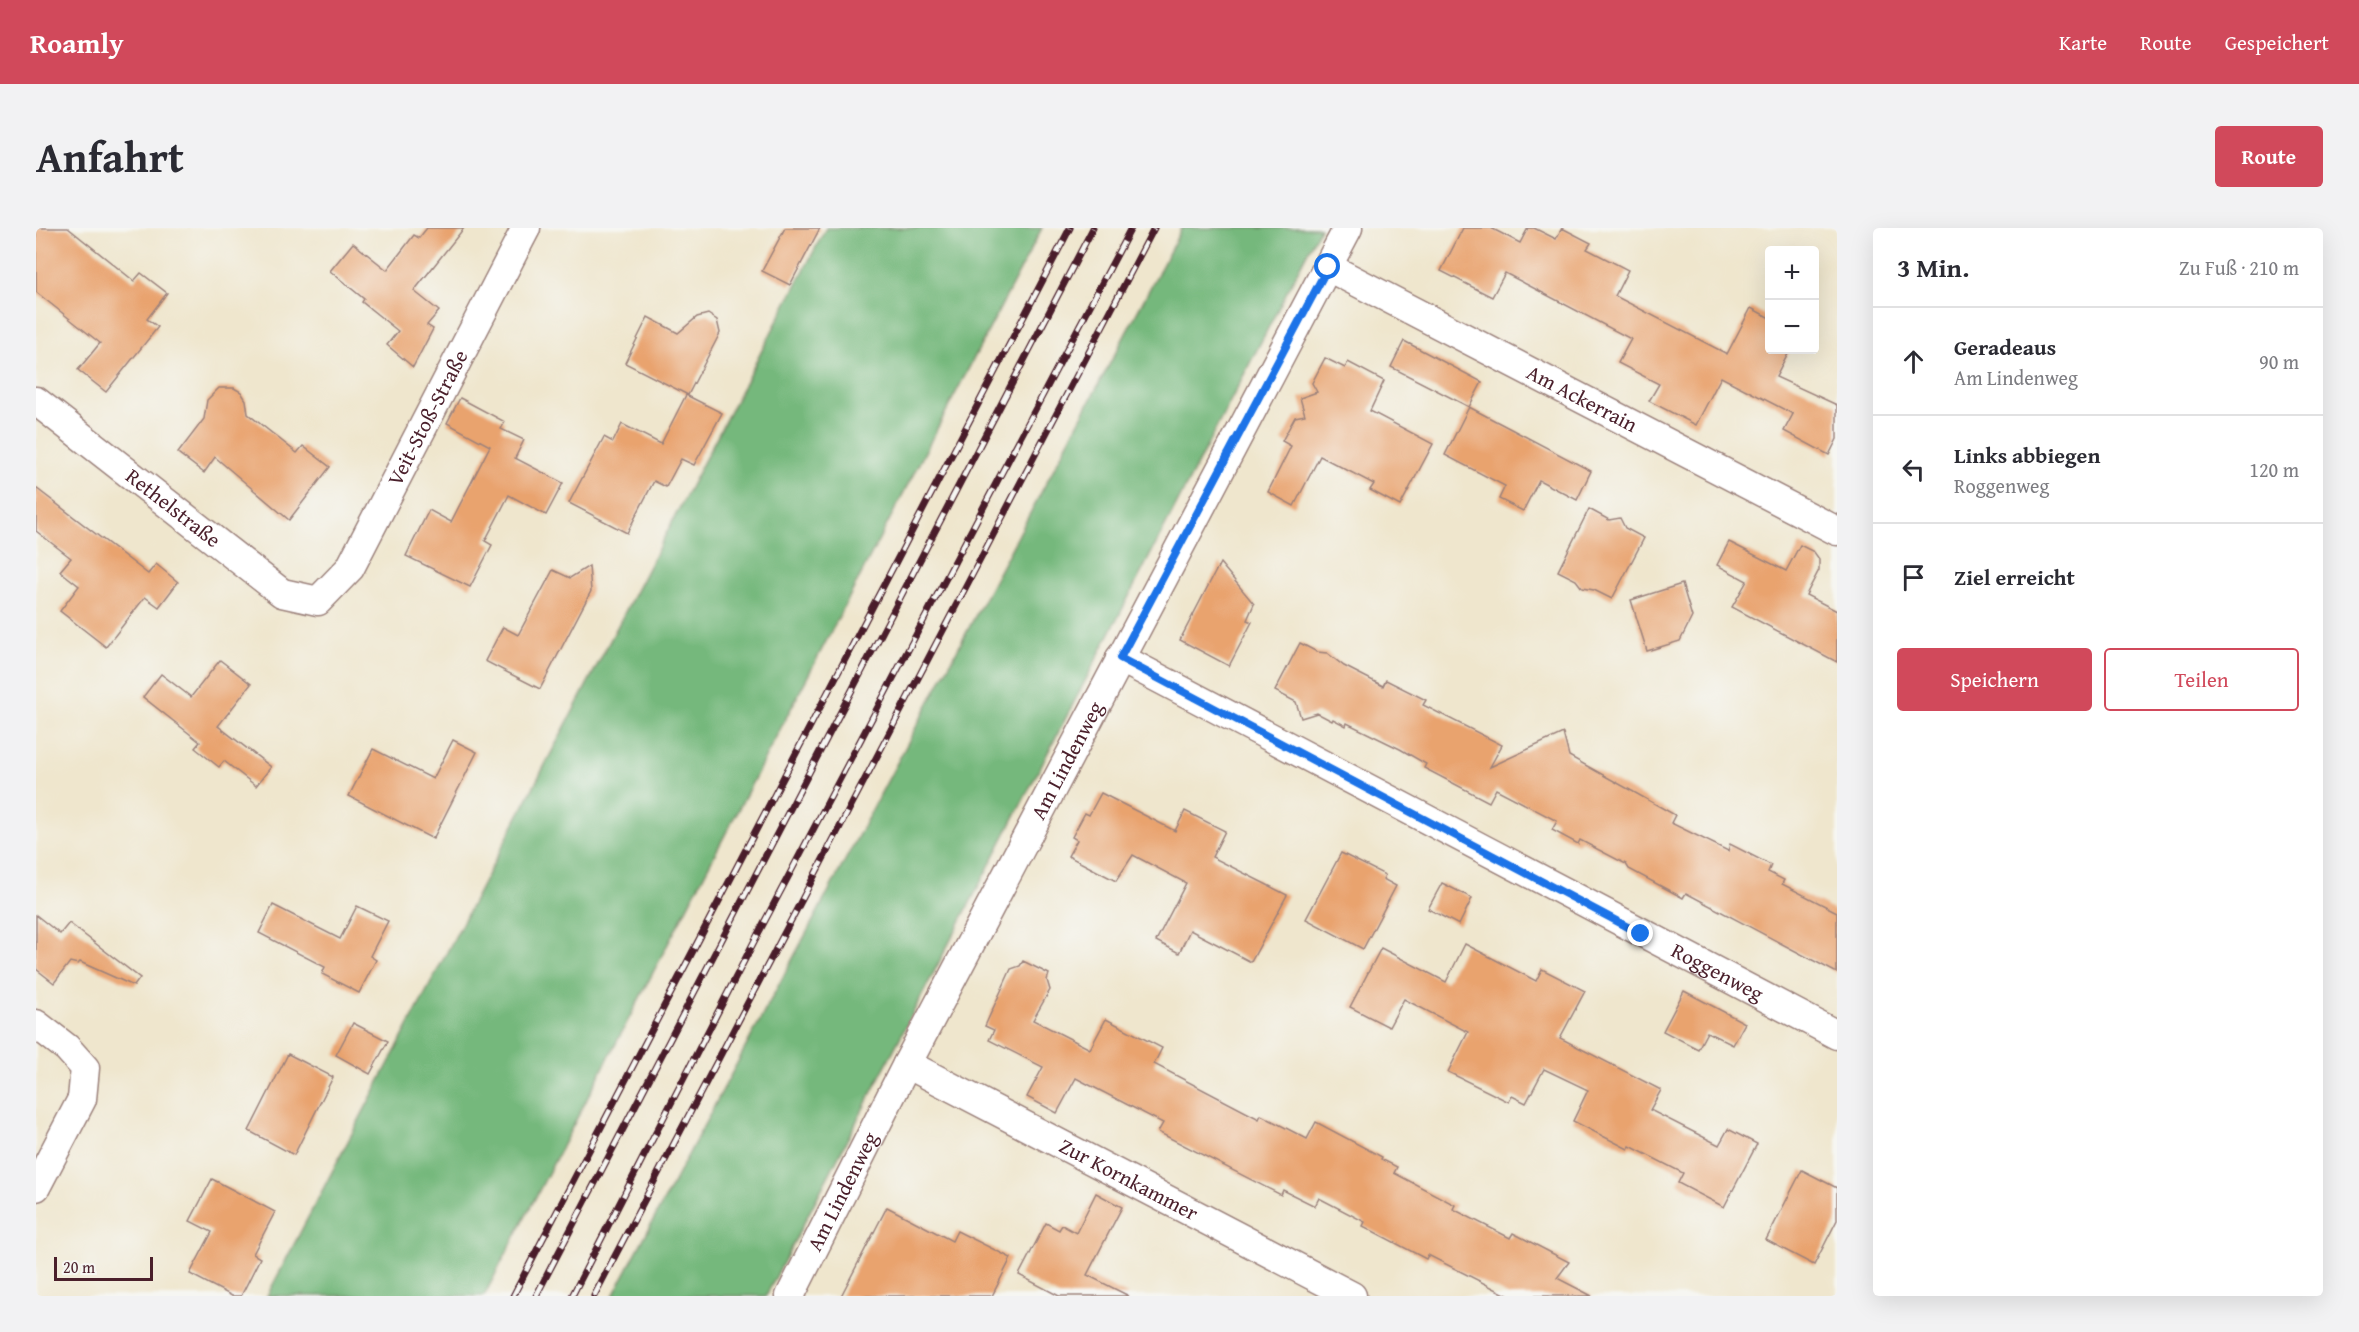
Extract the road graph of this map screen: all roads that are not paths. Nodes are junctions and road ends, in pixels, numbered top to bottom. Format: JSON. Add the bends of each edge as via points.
{"nodes":[{"id":1,"x":526,"y":228,"type":"edge"},
{"id":2,"x":1348,"y":228,"type":"edge"},
{"id":3,"x":1328,"y":267,"type":"junction"},
{"id":4,"x":36,"y":401,"type":"edge"},
{"id":5,"x":1837,"y":531,"type":"edge"},
{"id":6,"x":318,"y":601,"type":"joint"},
{"id":7,"x":1120,"y":658,"type":"junction"},
{"id":8,"x":36,"y":1024,"type":"edge"},
{"id":9,"x":1837,"y":1035,"type":"edge"},
{"id":10,"x":907,"y":1064,"type":"junction"},
{"id":11,"x":36,"y":1187,"type":"edge"},
{"id":12,"x":790,"y":1296,"type":"edge"},
{"id":13,"x":1352,"y":1296,"type":"edge"}],
"edges":[{"from":1,"to":6,"type":"street","name":"Veit-Stoß-Straße","via":[[350,567]]},
{"from":2,"to":3,"type":"street","name":"Am Lindenweg"},
{"from":3,"to":5,"type":"street","name":"Am Ackerrain"},
{"from":3,"to":7,"type":"street","name":"Am Lindenweg"},
{"from":4,"to":6,"type":"street","name":"Rethelstraße","via":[[282,593]]},
{"from":7,"to":9,"type":"street","name":"Roggenweg"},
{"from":7,"to":10,"type":"street","name":"Am Lindenweg"},
{"from":8,"to":11,"type":"street","via":[[85,1068],[82,1099]]},
{"from":10,"to":12,"type":"street","name":"Am Lindenweg"},
{"from":10,"to":13,"type":"street","name":"Zur Kornkammer"}]}
